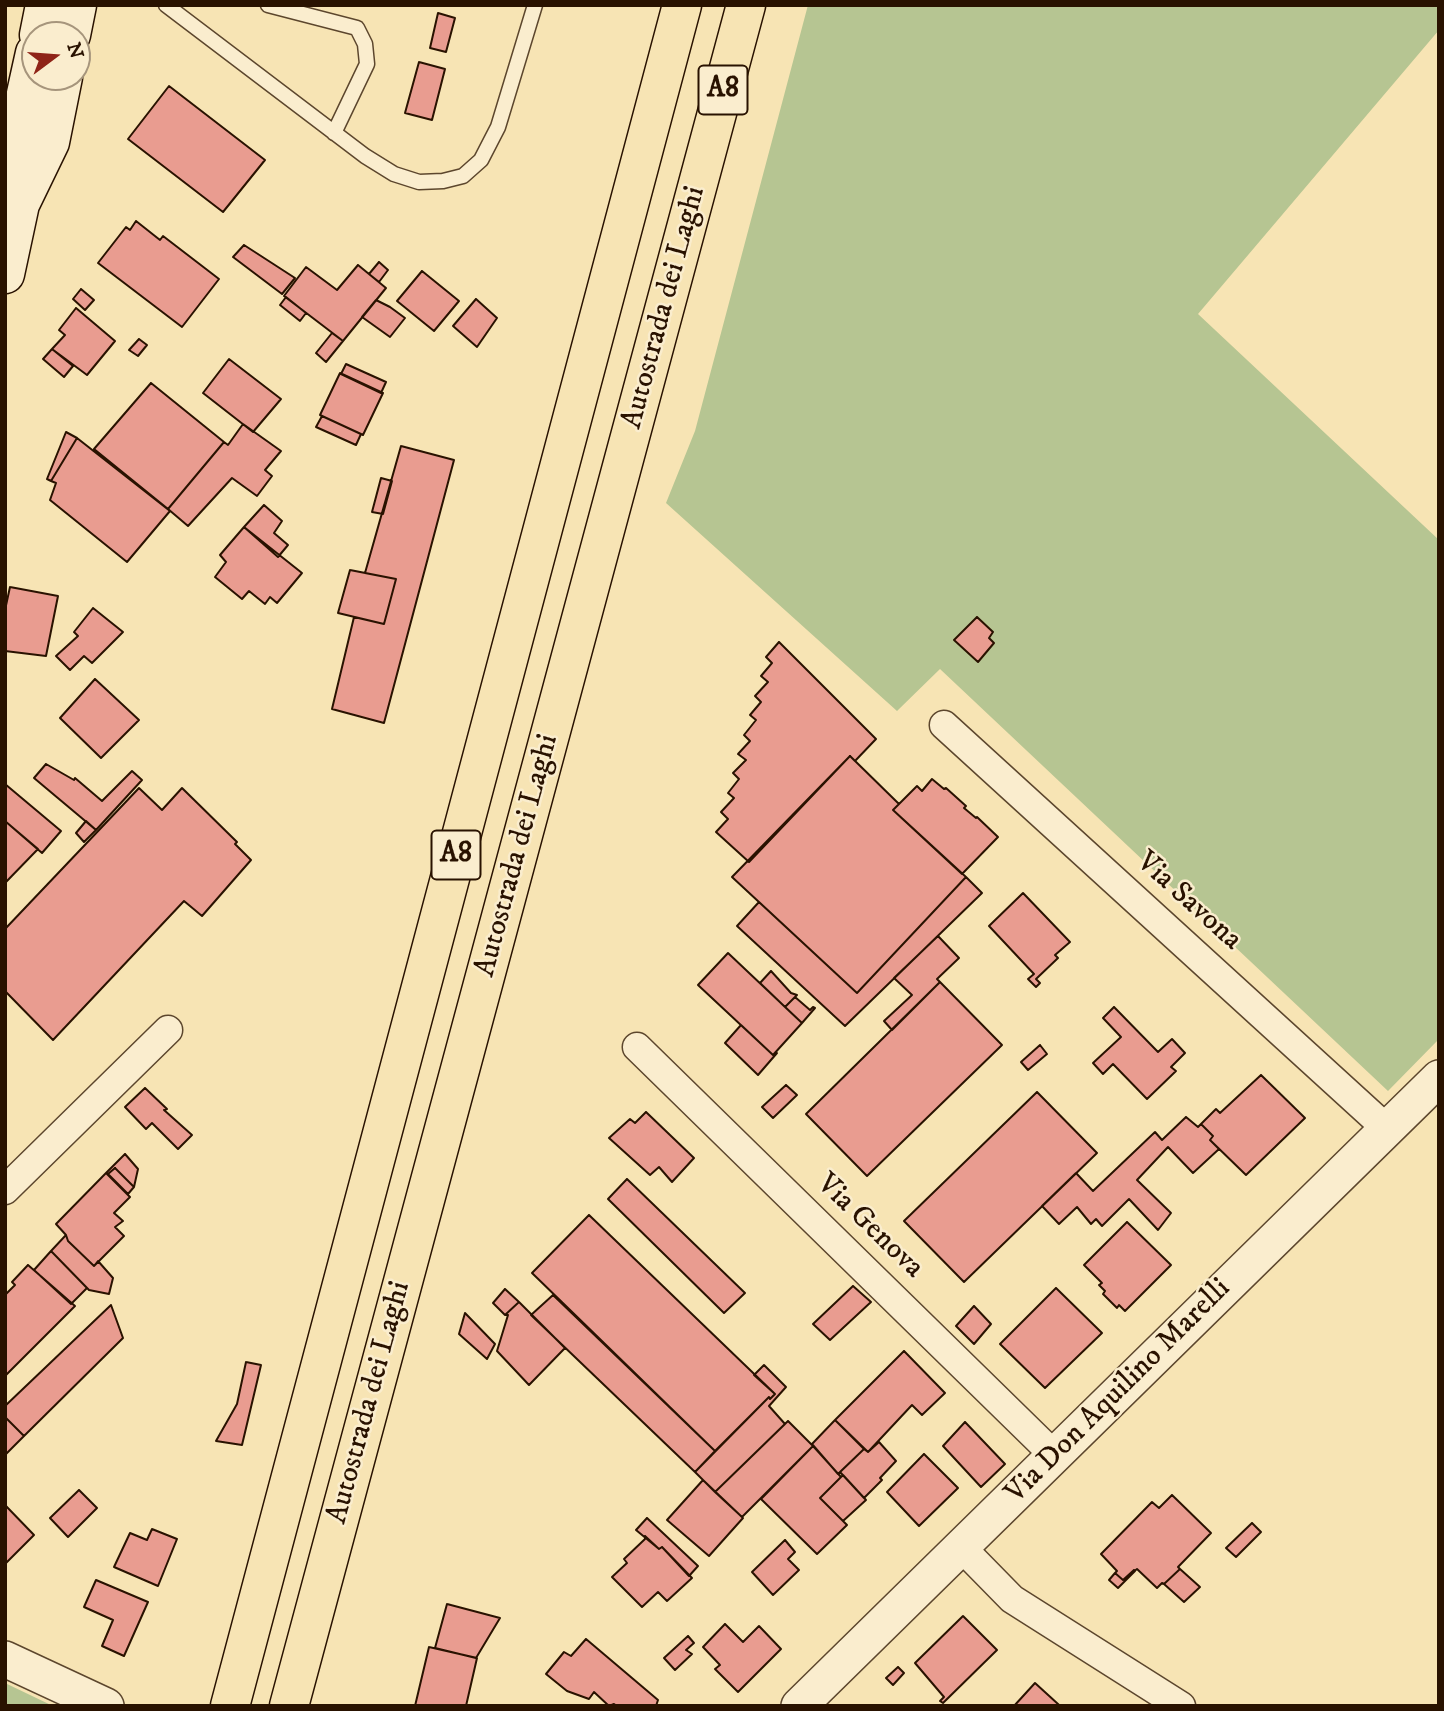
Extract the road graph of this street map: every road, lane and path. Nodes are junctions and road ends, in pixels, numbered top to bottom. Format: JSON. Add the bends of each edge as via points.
{"nodes":[{"id":1,"x":166,"y":5,"type":"edge"},
{"id":2,"x":268,"y":5,"type":"edge"},
{"id":3,"x":535,"y":5,"type":"edge"},
{"id":4,"x":681,"y":5,"type":"edge"},
{"id":5,"x":746,"y":5,"type":"edge"},
{"id":6,"x":769,"y":5,"type":"edge"},
{"id":7,"x":27,"y":91,"type":"edge"},
{"id":8,"x":60,"y":91,"type":"edge"},
{"id":9,"x":334,"y":133,"type":"junction"},
{"id":10,"x":701,"y":175,"type":"junction"},
{"id":11,"x":20,"y":204,"type":"junction"},
{"id":12,"x":5,"y":274,"type":"edge"},
{"id":13,"x":944,"y":725,"type":"dead end"},
{"id":14,"x":168,"y":1030,"type":"dead end"},
{"id":15,"x":637,"y":1047,"type":"dead end"},
{"id":16,"x":1439,"y":1078,"type":"edge"},
{"id":17,"x":1387,"y":1129,"type":"junction"},
{"id":18,"x":5,"y":1190,"type":"edge"},
{"id":19,"x":1054,"y":1455,"type":"junction"},
{"id":20,"x":962,"y":1548,"type":"junction"},
{"id":21,"x":5,"y":1659,"type":"edge"},
{"id":22,"x":106,"y":1706,"type":"edge"},
{"id":23,"x":230,"y":1706,"type":"edge"},
{"id":24,"x":289,"y":1706,"type":"edge"},
{"id":25,"x":799,"y":1706,"type":"edge"},
{"id":26,"x":1181,"y":1706,"type":"edge"}],
"edges":[{"from":1,"to":9,"type":"lane"},
{"from":2,"to":9,"type":"lane","via":[[358,28],[367,64]]},
{"from":3,"to":9,"type":"lane","via":[[498,127],[481,160],[463,176],[419,182],[394,174]]},
{"from":4,"to":23,"type":"highway","name":"Autostrada dei Laghi","number":"A8"},
{"from":5,"to":10,"type":"highway","name":"Autostrada dei Laghi","number":"A8"},
{"from":6,"to":10,"type":"highway"},
{"from":7,"to":11,"type":"main road","via":[[17,134]]},
{"from":8,"to":11,"type":"main road","via":[[50,142]]},
{"from":10,"to":24,"type":"highway","name":"Autostrada dei Laghi","number":"A8"},
{"from":11,"to":12,"type":"main road"},
{"from":13,"to":17,"type":"street","name":"Via Savona"},
{"from":14,"to":18,"type":"street"},
{"from":15,"to":19,"type":"street","name":"Via Genova"},
{"from":16,"to":17,"type":"street","name":"Via Don Aquilino Marelli"},
{"from":17,"to":19,"type":"street","name":"Via Don Aquilino Marelli"},
{"from":19,"to":20,"type":"street","name":"Via Don Aquilino Marelli"},
{"from":20,"to":25,"type":"street","name":"Via Don Aquilino Marelli"},
{"from":20,"to":26,"type":"street","via":[[1012,1599]]},
{"from":21,"to":22,"type":"street"}]}
